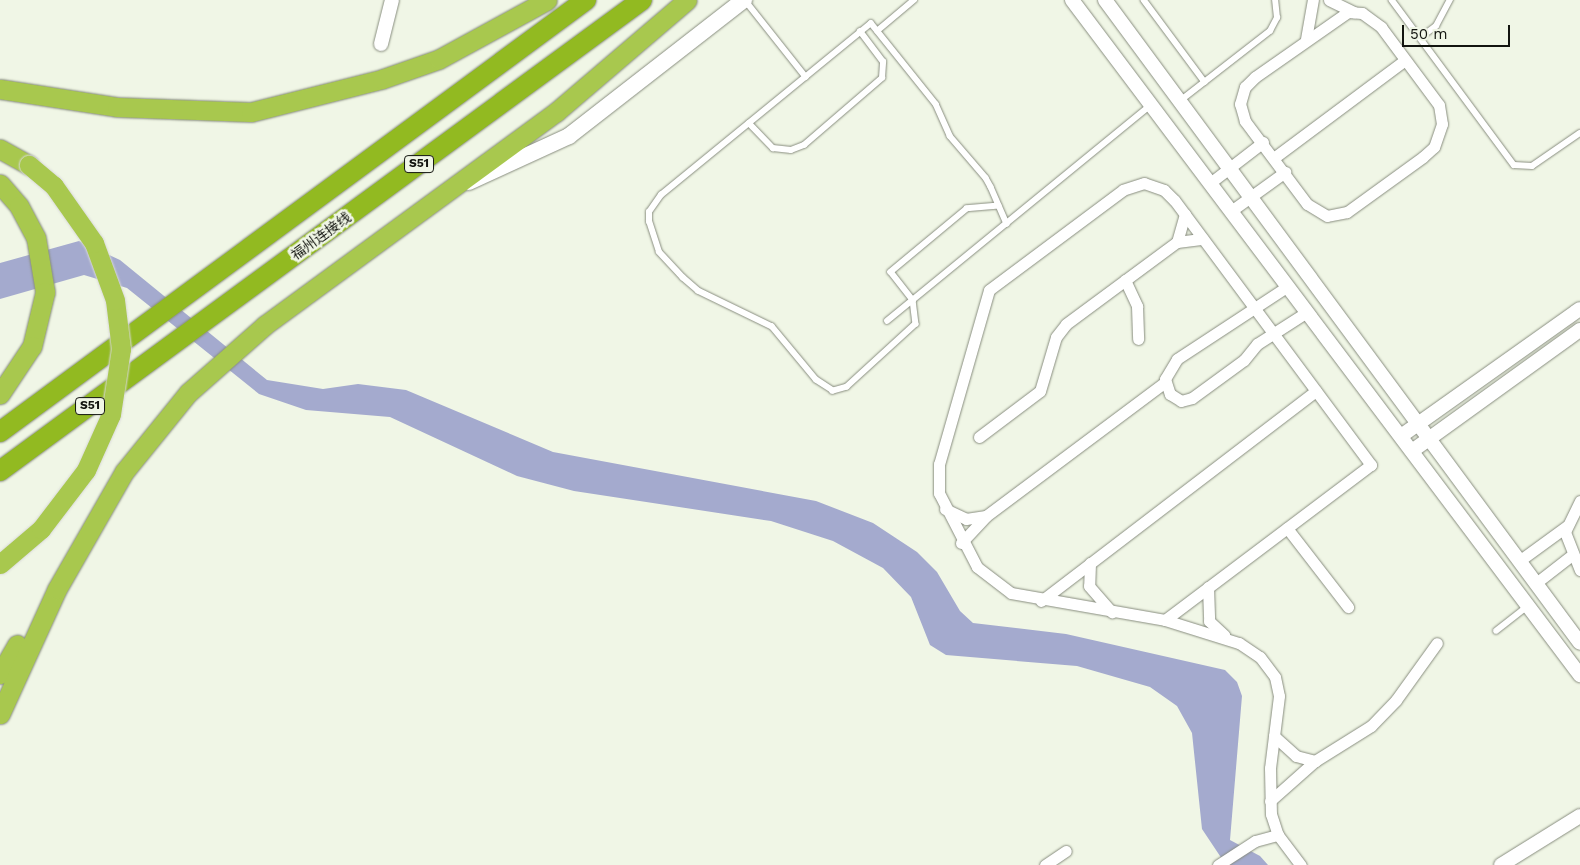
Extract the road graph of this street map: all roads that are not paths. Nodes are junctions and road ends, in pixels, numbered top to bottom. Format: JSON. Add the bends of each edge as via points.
{"nodes":[{"id":1,"x":392,"y":0,"type":"edge"},
{"id":2,"x":547,"y":0,"type":"edge"},
{"id":3,"x":586,"y":0,"type":"edge"},
{"id":4,"x":642,"y":0,"type":"edge"},
{"id":5,"x":687,"y":0,"type":"edge"},
{"id":6,"x":745,"y":0,"type":"edge"},
{"id":7,"x":914,"y":0,"type":"edge"},
{"id":8,"x":1072,"y":0,"type":"edge"},
{"id":9,"x":1105,"y":0,"type":"edge"},
{"id":10,"x":1144,"y":0,"type":"edge"},
{"id":11,"x":1275,"y":0,"type":"edge"},
{"id":12,"x":1313,"y":0,"type":"edge"},
{"id":13,"x":1329,"y":0,"type":"edge"},
{"id":14,"x":1392,"y":0,"type":"edge"},
{"id":15,"x":1450,"y":0,"type":"edge"},
{"id":16,"x":1354,"y":12,"type":"junction"},
{"id":17,"x":876,"y":31,"type":"junction"},
{"id":18,"x":860,"y":32,"type":"junction"},
{"id":19,"x":1420,"y":38,"type":"junction"},
{"id":20,"x":1306,"y":39,"type":"junction"},
{"id":21,"x":380,"y":44,"type":"dead end"},
{"id":22,"x":1405,"y":60,"type":"junction"},
{"id":23,"x":806,"y":76,"type":"junction"},
{"id":24,"x":0,"y":81,"type":"edge"},
{"id":25,"x":1205,"y":82,"type":"junction"},
{"id":26,"x":0,"y":89,"type":"edge"},
{"id":27,"x":38,"y":97,"type":"junction"},
{"id":28,"x":1180,"y":101,"type":"junction"},
{"id":29,"x":1151,"y":105,"type":"junction"},
{"id":30,"x":749,"y":123,"type":"junction"},
{"id":31,"x":1580,"y":133,"type":"edge"},
{"id":32,"x":1263,"y":142,"type":"junction"},
{"id":33,"x":0,"y":149,"type":"edge"},
{"id":34,"x":1275,"y":157,"type":"junction"},
{"id":35,"x":1229,"y":168,"type":"junction"},
{"id":36,"x":1285,"y":172,"type":"junction"},
{"id":37,"x":1210,"y":183,"type":"junction"},
{"id":38,"x":0,"y":184,"type":"edge"},
{"id":39,"x":449,"y":191,"type":"junction"},
{"id":40,"x":1251,"y":197,"type":"junction"},
{"id":41,"x":999,"y":206,"type":"junction"},
{"id":42,"x":1231,"y":211,"type":"junction"},
{"id":43,"x":1185,"y":214,"type":"junction"},
{"id":44,"x":1006,"y":224,"type":"junction"},
{"id":45,"x":1203,"y":238,"type":"junction"},
{"id":46,"x":1177,"y":242,"type":"junction"},
{"id":47,"x":1124,"y":280,"type":"junction"},
{"id":48,"x":1288,"y":286,"type":"junction"},
{"id":49,"x":913,"y":300,"type":"junction"},
{"id":50,"x":1580,"y":309,"type":"edge"},
{"id":51,"x":1256,"y":310,"type":"junction"},
{"id":52,"x":1307,"y":312,"type":"junction"},
{"id":53,"x":887,"y":321,"type":"dead end"},
{"id":54,"x":1580,"y":330,"type":"edge"},
{"id":55,"x":1275,"y":336,"type":"junction"},
{"id":56,"x":1138,"y":339,"type":"dead end"},
{"id":57,"x":1165,"y":382,"type":"junction"},
{"id":58,"x":1316,"y":391,"type":"junction"},
{"id":59,"x":0,"y":394,"type":"edge"},
{"id":60,"x":1418,"y":424,"type":"junction"},
{"id":61,"x":0,"y":432,"type":"edge"},
{"id":62,"x":1401,"y":436,"type":"junction"},
{"id":63,"x":979,"y":437,"type":"dead end"},
{"id":64,"x":1429,"y":439,"type":"junction"},
{"id":65,"x":1412,"y":451,"type":"junction"},
{"id":66,"x":0,"y":471,"type":"edge"},
{"id":67,"x":1580,"y":501,"type":"edge"},
{"id":68,"x":945,"y":509,"type":"junction"},
{"id":69,"x":986,"y":516,"type":"junction"},
{"id":70,"x":1567,"y":526,"type":"junction"},
{"id":71,"x":1287,"y":528,"type":"junction"},
{"id":72,"x":961,"y":543,"type":"junction"},
{"id":73,"x":1572,"y":555,"type":"junction"},
{"id":74,"x":1520,"y":561,"type":"junction"},
{"id":75,"x":1090,"y":563,"type":"junction"},
{"id":76,"x":0,"y":564,"type":"edge"},
{"id":77,"x":1580,"y":570,"type":"edge"},
{"id":78,"x":1536,"y":583,"type":"junction"},
{"id":79,"x":1208,"y":587,"type":"junction"},
{"id":80,"x":56,"y":589,"type":"junction"},
{"id":81,"x":1041,"y":601,"type":"junction"},
{"id":82,"x":1528,"y":606,"type":"junction"},
{"id":83,"x":1348,"y":607,"type":"dead end"},
{"id":84,"x":1113,"y":612,"type":"junction"},
{"id":85,"x":1165,"y":620,"type":"junction"},
{"id":86,"x":1496,"y":630,"type":"dead end"},
{"id":87,"x":1239,"y":643,"type":"junction"},
{"id":88,"x":1437,"y":643,"type":"dead end"},
{"id":89,"x":1580,"y":643,"type":"edge"},
{"id":90,"x":0,"y":674,"type":"edge"},
{"id":91,"x":1580,"y":674,"type":"edge"},
{"id":92,"x":0,"y":714,"type":"edge"},
{"id":93,"x":1274,"y":736,"type":"junction"},
{"id":94,"x":1315,"y":761,"type":"junction"},
{"id":95,"x":1270,"y":801,"type":"junction"},
{"id":96,"x":1580,"y":816,"type":"edge"},
{"id":97,"x":1278,"y":835,"type":"junction"},
{"id":98,"x":1066,"y":851,"type":"dead end"},
{"id":99,"x":1045,"y":865,"type":"edge"},
{"id":100,"x":1218,"y":865,"type":"edge"},
{"id":101,"x":1301,"y":865,"type":"edge"},
{"id":102,"x":1501,"y":865,"type":"edge"}],
"edges":[{"from":1,"to":21,"type":"street"},
{"from":2,"to":27,"type":"highway","via":[[439,59],[382,79],[251,112],[117,107]]},
{"from":3,"to":61,"type":"highway","number":"S51"},
{"from":4,"to":66,"type":"highway","name":"福州连接线","number":"S51"},
{"from":5,"to":39,"type":"highway","via":[[556,112]]},
{"from":6,"to":23,"type":"lane"},
{"from":6,"to":39,"type":"main road","via":[[569,136]]},
{"from":7,"to":17,"type":"lane"},
{"from":8,"to":29,"type":"street"},
{"from":9,"to":28,"type":"street"},
{"from":10,"to":25,"type":"lane"},
{"from":11,"to":25,"type":"lane","via":[[1277,18],[1270,31]]},
{"from":12,"to":20,"type":"street"},
{"from":13,"to":16,"type":"street"},
{"from":14,"to":19,"type":"lane"},
{"from":15,"to":19,"type":"lane","via":[[1436,26]]},
{"from":16,"to":20,"type":"street","via":[[1334,19]]},
{"from":16,"to":22,"type":"street","via":[[1374,20]]},
{"from":17,"to":18,"type":"lane","via":[[870,23]]},
{"from":17,"to":41,"type":"lane","via":[[936,104],[945,128],[986,178]]},
{"from":18,"to":23,"type":"lane"},
{"from":18,"to":30,"type":"lane","via":[[884,62],[882,78],[811,139],[798,149],[782,150]]},
{"from":19,"to":31,"type":"lane","via":[[1514,165],[1532,166]]},
{"from":20,"to":32,"type":"street","via":[[1255,77],[1242,93],[1242,115]]},
{"from":22,"to":34,"type":"street"},
{"from":22,"to":36,"type":"street","via":[[1442,112],[1441,131],[1429,152],[1354,208],[1333,217],[1313,209]]},
{"from":23,"to":30,"type":"lane"},
{"from":24,"to":27,"type":"highway"},
{"from":25,"to":28,"type":"lane"},
{"from":26,"to":27,"type":"highway"},
{"from":28,"to":35,"type":"street"},
{"from":29,"to":37,"type":"street"},
{"from":29,"to":44,"type":"lane"},
{"from":30,"to":49,"type":"lane","via":[[653,203],[649,212],[651,236],[671,266],[698,291],[772,327],[816,380],[833,391],[847,387],[912,332],[918,316]]},
{"from":32,"to":34,"type":"street"},
{"from":32,"to":35,"type":"street"},
{"from":33,"to":76,"type":"highway","bridge":true,"via":[[54,186],[76,213],[105,268],[115,300],[121,349],[110,414],[86,470],[41,529]]},
{"from":34,"to":36,"type":"street"},
{"from":35,"to":37,"type":"street"},
{"from":35,"to":40,"type":"street"},
{"from":36,"to":40,"type":"street"},
{"from":37,"to":42,"type":"street"},
{"from":38,"to":59,"type":"highway","via":[[19,206],[36,238],[43,266],[42,310],[32,346]]},
{"from":39,"to":80,"type":"highway","via":[[258,331],[159,424],[124,472]]},
{"from":40,"to":42,"type":"street"},
{"from":40,"to":60,"type":"street"},
{"from":41,"to":44,"type":"lane"},
{"from":41,"to":49,"type":"lane","via":[[967,208],[891,272]]},
{"from":42,"to":48,"type":"street"},
{"from":43,"to":45,"type":"street"},
{"from":43,"to":46,"type":"street"},
{"from":43,"to":68,"type":"street","via":[[1158,187],[1130,185],[989,290],[940,464],[938,484]]},
{"from":44,"to":49,"type":"lane"},
{"from":45,"to":46,"type":"street"},
{"from":45,"to":51,"type":"street"},
{"from":46,"to":47,"type":"street"},
{"from":47,"to":56,"type":"street","via":[[1137,306]]},
{"from":47,"to":63,"type":"street","via":[[1061,330],[1040,391]]},
{"from":48,"to":51,"type":"street"},
{"from":48,"to":52,"type":"street"},
{"from":49,"to":53,"type":"lane"},
{"from":50,"to":60,"type":"street"},
{"from":51,"to":55,"type":"street"},
{"from":51,"to":57,"type":"street","via":[[1224,324],[1177,359]]},
{"from":52,"to":55,"type":"street"},
{"from":52,"to":62,"type":"street"},
{"from":54,"to":64,"type":"street"},
{"from":55,"to":57,"type":"street","via":[[1257,344],[1244,360],[1192,398],[1176,399]]},
{"from":55,"to":58,"type":"street"},
{"from":57,"to":69,"type":"street"},
{"from":58,"to":71,"type":"street","via":[[1371,465]]},
{"from":58,"to":75,"type":"street"},
{"from":60,"to":62,"type":"street"},
{"from":60,"to":64,"type":"street"},
{"from":62,"to":65,"type":"street"},
{"from":64,"to":65,"type":"street"},
{"from":64,"to":74,"type":"street"},
{"from":65,"to":82,"type":"street"},
{"from":67,"to":70,"type":"street"},
{"from":68,"to":69,"type":"street","via":[[966,519]]},
{"from":68,"to":72,"type":"street"},
{"from":69,"to":72,"type":"street"},
{"from":70,"to":73,"type":"street","via":[[1566,538]]},
{"from":70,"to":74,"type":"street"},
{"from":71,"to":79,"type":"street"},
{"from":71,"to":83,"type":"street"},
{"from":72,"to":81,"type":"street","via":[[989,578],[1020,597]]},
{"from":73,"to":77,"type":"street"},
{"from":73,"to":78,"type":"street"},
{"from":74,"to":78,"type":"street"},
{"from":75,"to":81,"type":"street"},
{"from":75,"to":84,"type":"street","via":[[1089,586]]},
{"from":78,"to":89,"type":"street"},
{"from":79,"to":85,"type":"street"},
{"from":79,"to":87,"type":"street","via":[[1209,621]]},
{"from":80,"to":90,"type":"highway"},
{"from":80,"to":92,"type":"highway"},
{"from":81,"to":84,"type":"street"},
{"from":82,"to":86,"type":"lane"},
{"from":82,"to":91,"type":"street"},
{"from":84,"to":85,"type":"street"},
{"from":85,"to":87,"type":"street"},
{"from":87,"to":93,"type":"street","via":[[1260,658],[1278,685]]},
{"from":88,"to":94,"type":"street","via":[[1371,726]]},
{"from":93,"to":94,"type":"street","via":[[1296,756]]},
{"from":93,"to":95,"type":"street"},
{"from":94,"to":95,"type":"street"},
{"from":95,"to":97,"type":"street"},
{"from":96,"to":102,"type":"street"},
{"from":97,"to":100,"type":"street","via":[[1255,841]]},
{"from":97,"to":101,"type":"street"},
{"from":98,"to":99,"type":"street"}]}
